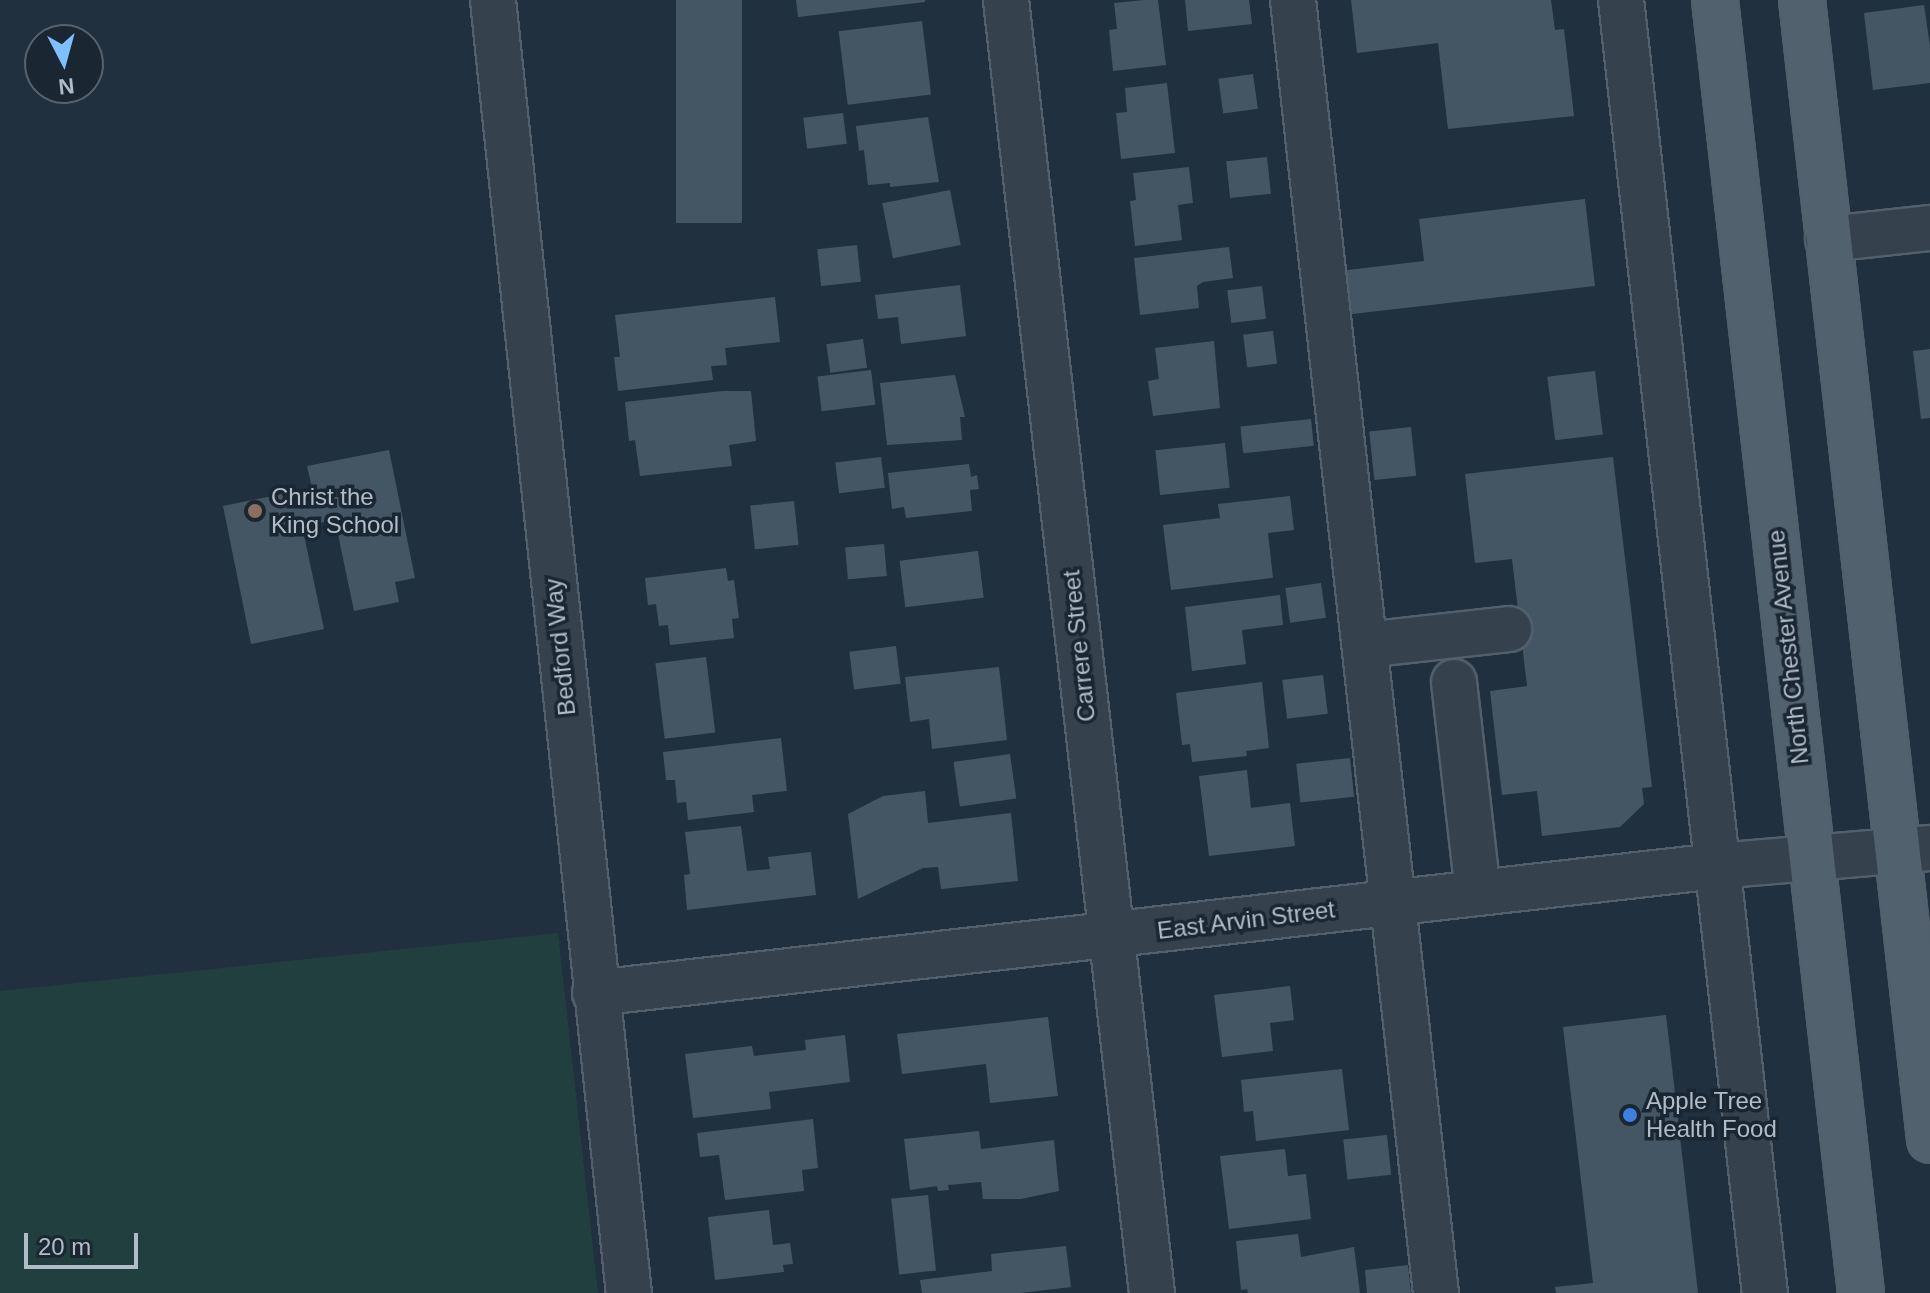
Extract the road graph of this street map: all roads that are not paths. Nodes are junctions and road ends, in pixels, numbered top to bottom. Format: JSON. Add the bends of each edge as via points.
{"nodes":[{"id":1,"x":493,"y":0,"type":"edge"},
{"id":2,"x":1006,"y":0,"type":"edge"},
{"id":3,"x":1293,"y":0,"type":"edge"},
{"id":4,"x":1621,"y":0,"type":"edge"},
{"id":5,"x":1715,"y":0,"type":"edge"},
{"id":6,"x":1802,"y":0,"type":"edge"},
{"id":7,"x":1930,"y":228,"type":"edge"},
{"id":8,"x":1828,"y":239,"type":"junction"},
{"id":9,"x":1509,"y":629,"type":"dead end"},
{"id":10,"x":1365,"y":645,"type":"junction"},
{"id":11,"x":1454,"y":682,"type":"dead end"},
{"id":12,"x":1914,"y":849,"type":"edge"},
{"id":13,"x":1812,"y":858,"type":"junction"},
{"id":14,"x":1716,"y":866,"type":"junction"},
{"id":15,"x":1478,"y":893,"type":"junction"},
{"id":16,"x":1394,"y":903,"type":"junction"},
{"id":17,"x":1112,"y":935,"type":"junction"},
{"id":18,"x":595,"y":993,"type":"junction"},
{"id":19,"x":1930,"y":1140,"type":"edge"},
{"id":20,"x":629,"y":1293,"type":"edge"},
{"id":21,"x":1152,"y":1293,"type":"edge"},
{"id":22,"x":1436,"y":1293,"type":"edge"},
{"id":23,"x":1765,"y":1293,"type":"edge"},
{"id":24,"x":1861,"y":1293,"type":"edge"}],
"edges":[{"from":1,"to":18,"type":"street","name":"Bedford Way"},
{"from":2,"to":17,"type":"street","name":"Carrere Street"},
{"from":3,"to":10,"type":"street"},
{"from":4,"to":14,"type":"street"},
{"from":5,"to":13,"type":"main road","name":"North Chester Avenue"},
{"from":6,"to":8,"type":"main road"},
{"from":7,"to":8,"type":"street"},
{"from":8,"to":12,"type":"main road"},
{"from":9,"to":10,"type":"street"},
{"from":10,"to":16,"type":"street"},
{"from":11,"to":15,"type":"street"},
{"from":12,"to":13,"type":"street","name":"East Arvin Street"},
{"from":12,"to":19,"type":"main road"},
{"from":13,"to":14,"type":"street","name":"East Arvin Street"},
{"from":13,"to":24,"type":"main road","name":"North Chester Avenue"},
{"from":14,"to":15,"type":"street","name":"East Arvin Street"},
{"from":14,"to":23,"type":"street"},
{"from":15,"to":16,"type":"street","name":"East Arvin Street"},
{"from":16,"to":17,"type":"street","name":"East Arvin Street"},
{"from":16,"to":22,"type":"street"},
{"from":17,"to":18,"type":"street","name":"East Arvin Street"},
{"from":17,"to":21,"type":"street","name":"Carrere Street"},
{"from":18,"to":20,"type":"street","name":"Bedford Way"}]}
